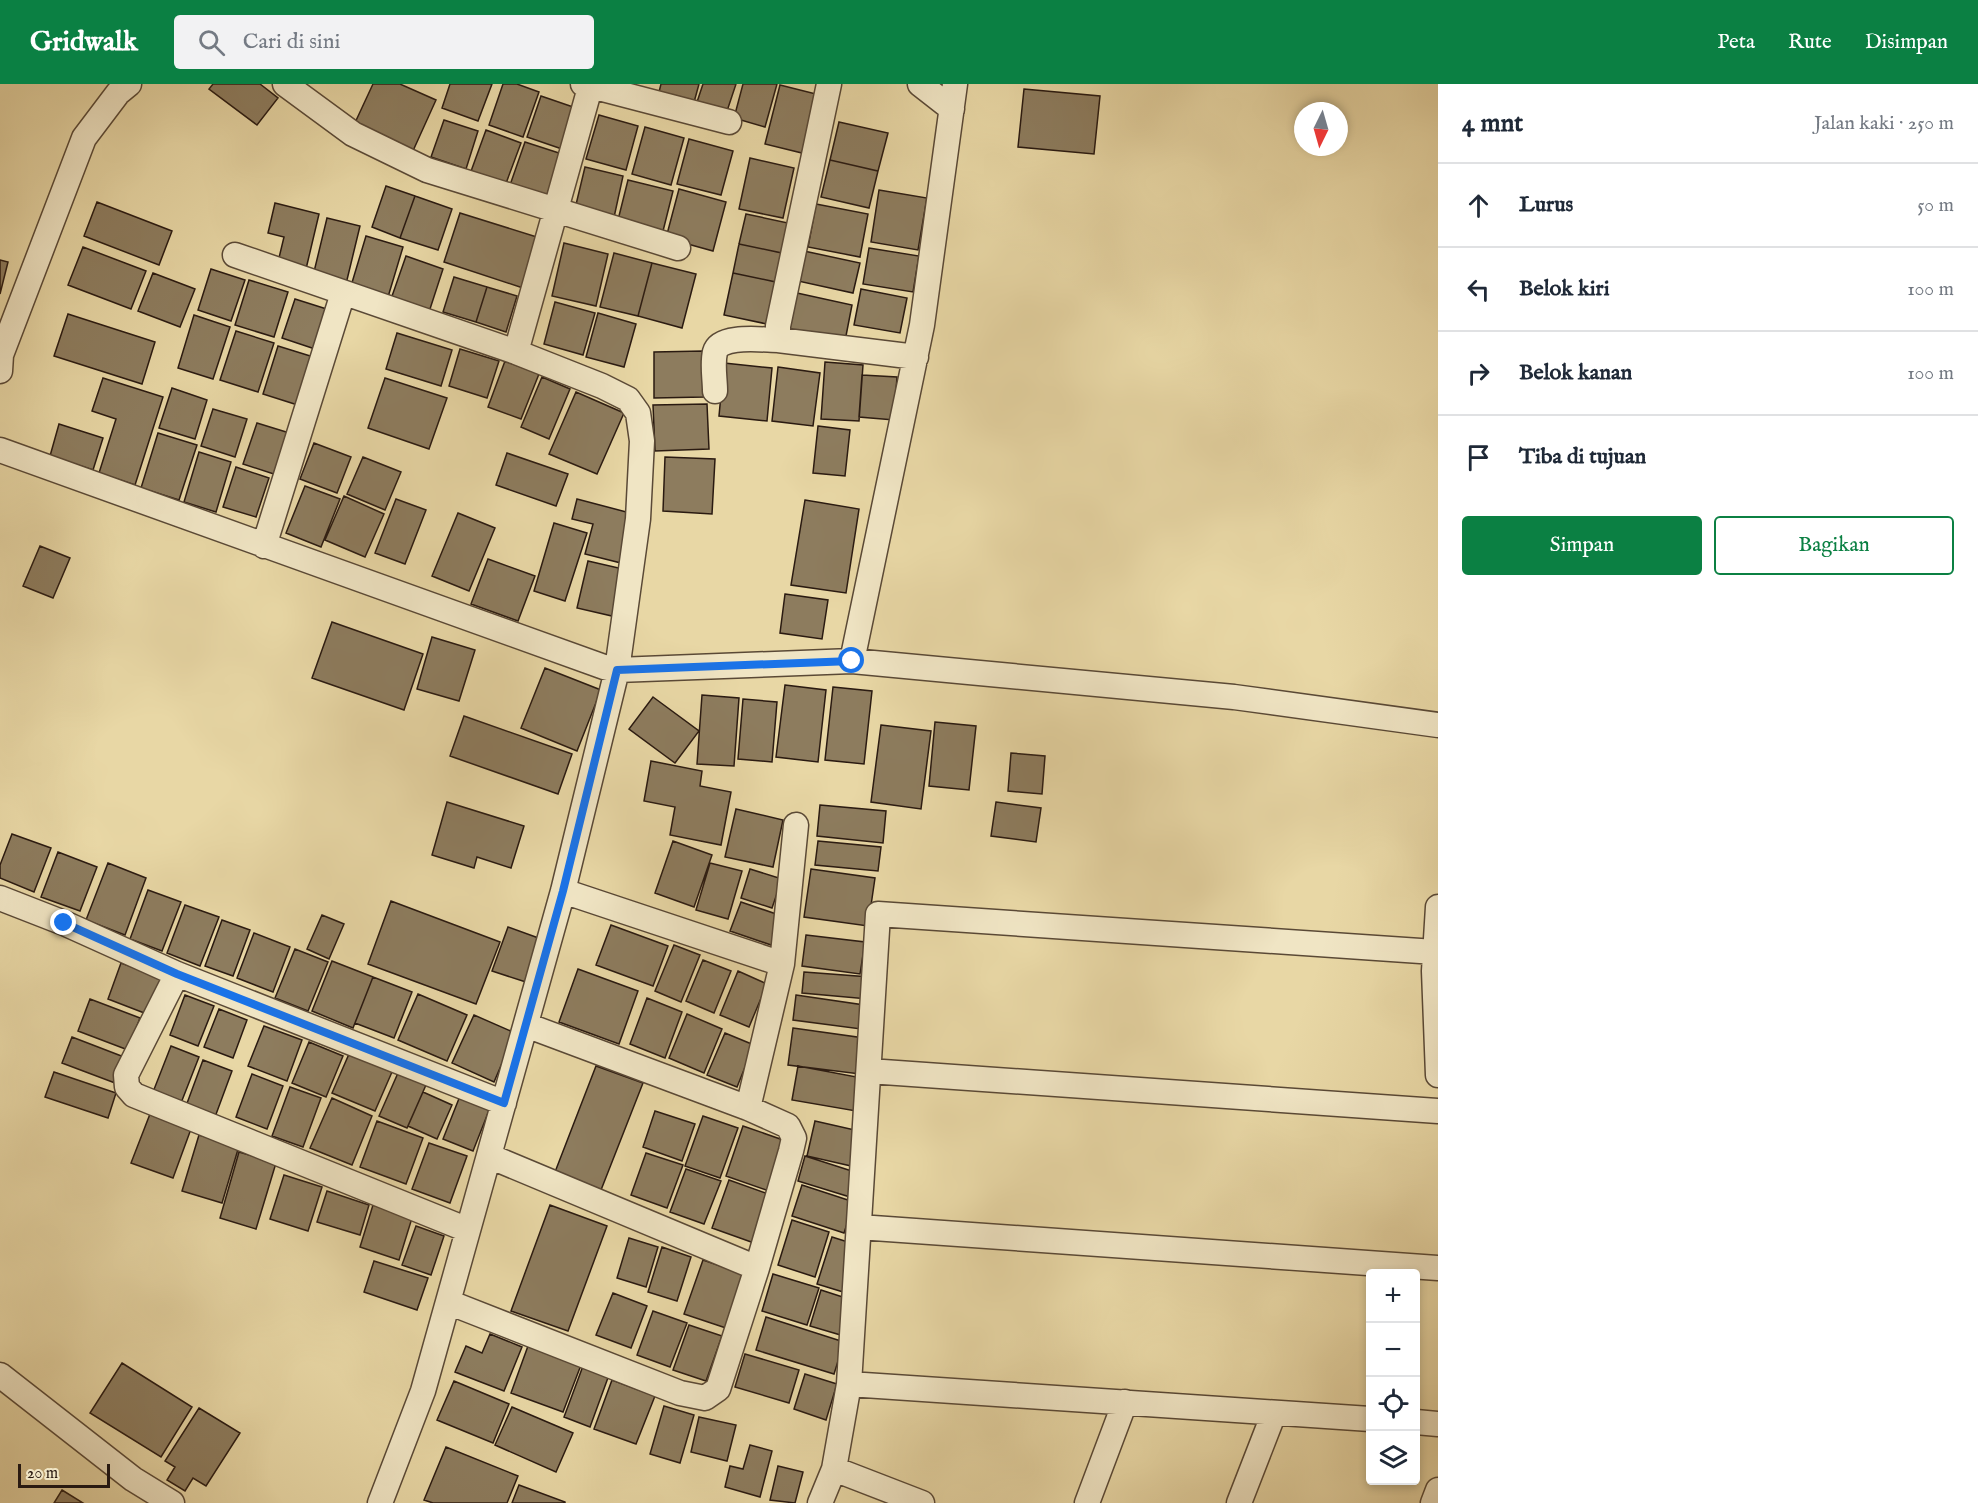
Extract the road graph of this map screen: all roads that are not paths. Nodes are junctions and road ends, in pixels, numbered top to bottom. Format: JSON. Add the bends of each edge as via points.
{"nodes":[{"id":1,"x":129,"y":84,"type":"edge"},
{"id":2,"x":285,"y":84,"type":"edge"},
{"id":3,"x":830,"y":84,"type":"edge"},
{"id":4,"x":920,"y":84,"type":"edge"},
{"id":5,"x":955,"y":84,"type":"edge"},
{"id":6,"x":588,"y":85,"type":"edge"},
{"id":7,"x":952,"y":109,"type":"junction"},
{"id":8,"x":729,"y":123,"type":"dead end"},
{"id":9,"x":556,"y":210,"type":"junction"},
{"id":10,"x":678,"y":248,"type":"dead end"},
{"id":11,"x":235,"y":255,"type":"dead end"},
{"id":12,"x":343,"y":292,"type":"junction"},
{"id":13,"x":778,"y":340,"type":"junction"},
{"id":14,"x":516,"y":352,"type":"junction"},
{"id":15,"x":916,"y":357,"type":"junction"},
{"id":16,"x":0,"y":371,"type":"edge"},
{"id":17,"x":715,"y":391,"type":"dead end"},
{"id":18,"x":0,"y":450,"type":"edge"},
{"id":19,"x":264,"y":546,"type":"junction"},
{"id":20,"x":852,"y":661,"type":"junction"},
{"id":21,"x":617,"y":670,"type":"junction"},
{"id":22,"x":1438,"y":725,"type":"edge"},
{"id":23,"x":796,"y":825,"type":"dead end"},
{"id":24,"x":563,"y":891,"type":"junction"},
{"id":25,"x":0,"y":898,"type":"edge"},
{"id":26,"x":1438,"y":907,"type":"edge"},
{"id":27,"x":1436,"y":952,"type":"junction"},
{"id":28,"x":783,"y":964,"type":"junction"},
{"id":29,"x":177,"y":974,"type":"junction"},
{"id":30,"x":526,"y":1024,"type":"junction"},
{"id":31,"x":869,"y":1071,"type":"junction"},
{"id":32,"x":1438,"y":1075,"type":"edge"},
{"id":33,"x":504,"y":1103,"type":"junction"},
{"id":34,"x":747,"y":1108,"type":"junction"},
{"id":35,"x":1438,"y":1112,"type":"edge"},
{"id":36,"x":489,"y":1156,"type":"junction"},
{"id":37,"x":859,"y":1227,"type":"junction"},
{"id":38,"x":468,"y":1230,"type":"junction"},
{"id":39,"x":757,"y":1268,"type":"junction"},
{"id":40,"x":1438,"y":1268,"type":"edge"},
{"id":41,"x":448,"y":1302,"type":"junction"},
{"id":42,"x":849,"y":1384,"type":"junction"},
{"id":43,"x":4,"y":1386,"type":"edge"},
{"id":44,"x":1125,"y":1402,"type":"junction"},
{"id":45,"x":1274,"y":1413,"type":"junction"},
{"id":46,"x":1366,"y":1419,"type":"edge"},
{"id":47,"x":1420,"y":1422,"type":"edge"},
{"id":48,"x":1438,"y":1424,"type":"edge"},
{"id":49,"x":1438,"y":1431,"type":"edge"},
{"id":50,"x":1438,"y":1441,"type":"edge"},
{"id":51,"x":834,"y":1469,"type":"junction"},
{"id":52,"x":1438,"y":1490,"type":"edge"},
{"id":53,"x":172,"y":1503,"type":"edge"},
{"id":54,"x":380,"y":1503,"type":"edge"},
{"id":55,"x":820,"y":1503,"type":"edge"},
{"id":56,"x":922,"y":1503,"type":"edge"},
{"id":57,"x":1087,"y":1503,"type":"edge"},
{"id":58,"x":1239,"y":1503,"type":"edge"},
{"id":59,"x":1433,"y":1503,"type":"edge"}],
"edges":[{"from":1,"to":16,"type":"street","via":[[84,138],[2,355]]},
{"from":2,"to":9,"type":"street","via":[[353,134],[427,170]]},
{"from":3,"to":13,"type":"street"},
{"from":4,"to":7,"type":"street"},
{"from":5,"to":7,"type":"street"},
{"from":6,"to":8,"type":"street"},
{"from":6,"to":9,"type":"street"},
{"from":7,"to":15,"type":"street"},
{"from":9,"to":10,"type":"street"},
{"from":9,"to":14,"type":"street"},
{"from":11,"to":12,"type":"street"},
{"from":12,"to":14,"type":"street"},
{"from":12,"to":19,"type":"street"},
{"from":13,"to":15,"type":"street"},
{"from":13,"to":17,"type":"street","via":[[727,340],[719,345],[715,351]]},
{"from":14,"to":21,"type":"street","via":[[628,399],[638,413],[642,441],[638,519]]},
{"from":15,"to":20,"type":"street"},
{"from":18,"to":19,"type":"street"},
{"from":19,"to":21,"type":"street"},
{"from":20,"to":21,"type":"street"},
{"from":20,"to":22,"type":"street","via":[[1234,697]]},
{"from":21,"to":24,"type":"street"},
{"from":23,"to":28,"type":"street"},
{"from":24,"to":28,"type":"street"},
{"from":24,"to":30,"type":"street"},
{"from":25,"to":29,"type":"street"},
{"from":26,"to":27,"type":"street"},
{"from":27,"to":31,"type":"street","via":[[878,914]]},
{"from":27,"to":32,"type":"street"},
{"from":28,"to":34,"type":"street"},
{"from":29,"to":33,"type":"street"},
{"from":29,"to":38,"type":"street","via":[[126,1075],[127,1086],[134,1095]]},
{"from":30,"to":33,"type":"street"},
{"from":30,"to":34,"type":"street"},
{"from":31,"to":35,"type":"street"},
{"from":31,"to":37,"type":"street"},
{"from":33,"to":36,"type":"street"},
{"from":34,"to":39,"type":"street","via":[[788,1126],[794,1138]]},
{"from":36,"to":38,"type":"street"},
{"from":36,"to":39,"type":"street"},
{"from":37,"to":40,"type":"street"},
{"from":37,"to":42,"type":"street"},
{"from":38,"to":41,"type":"street"},
{"from":39,"to":41,"type":"street","via":[[718,1389],[705,1398],[680,1393]]},
{"from":41,"to":54,"type":"street","via":[[423,1391]]},
{"from":42,"to":44,"type":"street"},
{"from":42,"to":51,"type":"street"},
{"from":43,"to":53,"type":"street"},
{"from":44,"to":45,"type":"street"},
{"from":44,"to":57,"type":"street"},
{"from":45,"to":46,"type":"street"},
{"from":45,"to":58,"type":"street"},
{"from":47,"to":48,"type":"street"},
{"from":49,"to":50,"type":"street"},
{"from":51,"to":55,"type":"street"},
{"from":51,"to":56,"type":"street"},
{"from":52,"to":59,"type":"street"}]}
